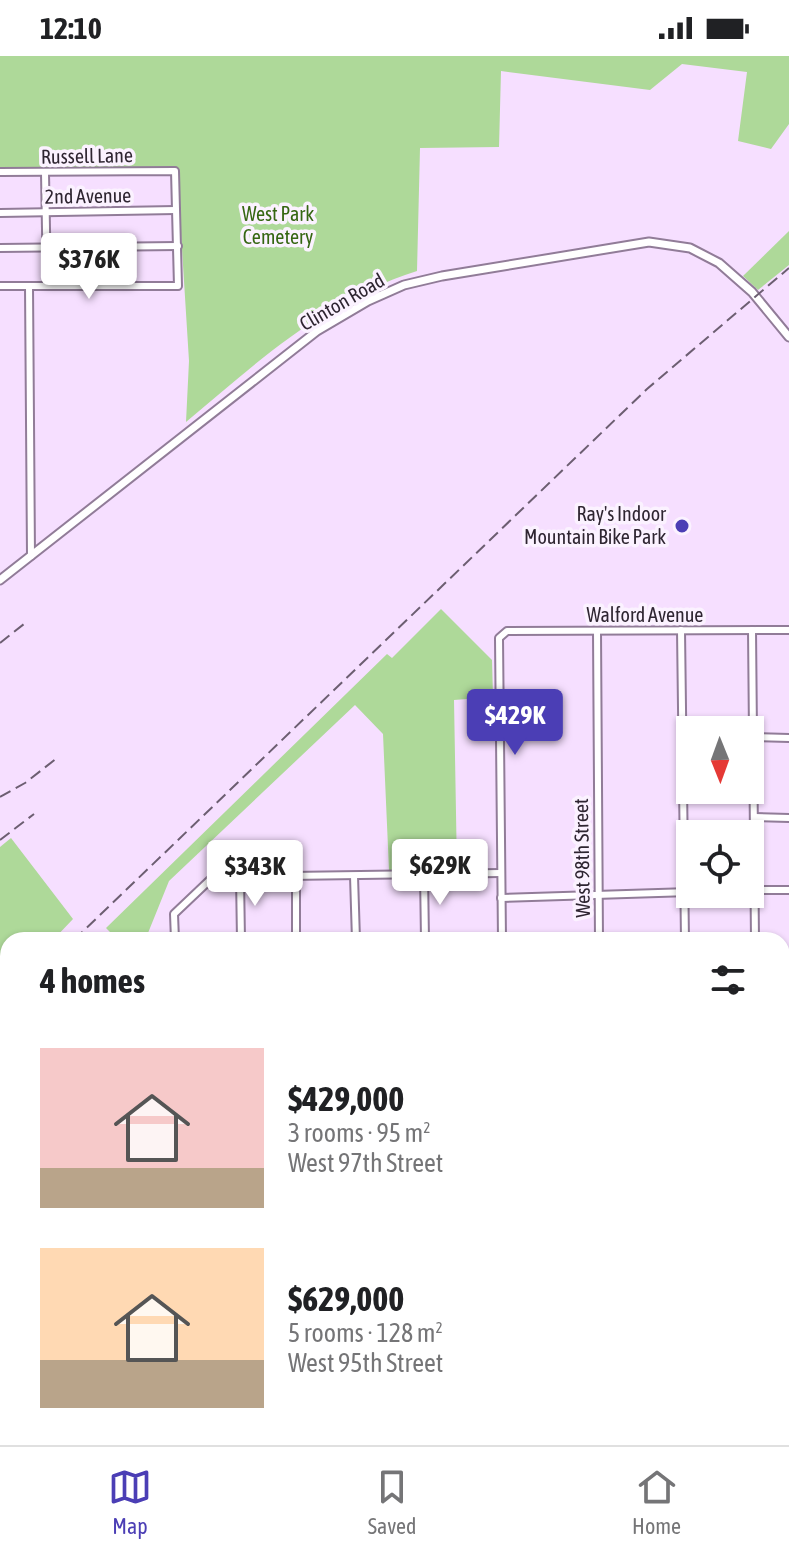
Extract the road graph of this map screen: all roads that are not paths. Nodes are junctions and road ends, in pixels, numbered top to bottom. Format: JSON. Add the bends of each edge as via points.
{"nodes":[{"id":1,"x":0,"y":172,"type":"edge"},
{"id":2,"x":45,"y":173,"type":"junction"},
{"id":3,"x":176,"y":210,"type":"junction"},
{"id":4,"x":0,"y":213,"type":"edge"},
{"id":5,"x":45,"y":213,"type":"junction"},
{"id":6,"x":178,"y":246,"type":"junction"},
{"id":7,"x":46,"y":247,"type":"junction"},
{"id":8,"x":0,"y":248,"type":"edge"},
{"id":9,"x":47,"y":285,"type":"junction"},
{"id":10,"x":0,"y":286,"type":"edge"},
{"id":11,"x":29,"y":286,"type":"junction"},
{"id":12,"x":789,"y":337,"type":"edge"},
{"id":13,"x":31,"y":556,"type":"junction"},
{"id":14,"x":0,"y":580,"type":"edge"},
{"id":15,"x":681,"y":630,"type":"junction"},
{"id":16,"x":752,"y":630,"type":"junction"},
{"id":17,"x":789,"y":630,"type":"edge"},
{"id":18,"x":597,"y":631,"type":"junction"},
{"id":19,"x":753,"y":716,"type":"edge"},
{"id":20,"x":764,"y":737,"type":"edge"},
{"id":21,"x":789,"y":738,"type":"edge"},
{"id":22,"x":754,"y":804,"type":"edge"},
{"id":23,"x":754,"y":817,"type":"junction"},
{"id":24,"x":789,"y":818,"type":"edge"},
{"id":25,"x":685,"y":820,"type":"edge"},
{"id":26,"x":754,"y":820,"type":"edge"},
{"id":27,"x":501,"y":873,"type":"junction"},
{"id":28,"x":424,"y":874,"type":"junction"},
{"id":29,"x":354,"y":876,"type":"junction"},
{"id":30,"x":240,"y":877,"type":"junction"},
{"id":31,"x":296,"y":877,"type":"junction"},
{"id":32,"x":764,"y":890,"type":"edge"},
{"id":33,"x":789,"y":890,"type":"edge"},
{"id":34,"x":676,"y":892,"type":"edge"},
{"id":35,"x":598,"y":894,"type":"junction"},
{"id":36,"x":501,"y":898,"type":"junction"},
{"id":37,"x":686,"y":908,"type":"edge"},
{"id":38,"x":753,"y":908,"type":"edge"},
{"id":39,"x":175,"y":932,"type":"edge"},
{"id":40,"x":241,"y":932,"type":"edge"},
{"id":41,"x":296,"y":932,"type":"edge"},
{"id":42,"x":356,"y":932,"type":"edge"},
{"id":43,"x":425,"y":932,"type":"edge"},
{"id":44,"x":502,"y":932,"type":"edge"},
{"id":45,"x":599,"y":932,"type":"edge"},
{"id":46,"x":685,"y":932,"type":"edge"},
{"id":47,"x":755,"y":932,"type":"edge"}],
"edges":[{"from":1,"to":2,"type":"street","name":"Russell Lane"},
{"from":2,"to":3,"type":"street","name":"Russell Lane","via":[[175,171]]},
{"from":2,"to":5,"type":"street"},
{"from":3,"to":5,"type":"street","name":"2nd Avenue"},
{"from":3,"to":6,"type":"street"},
{"from":4,"to":5,"type":"street","name":"2nd Avenue"},
{"from":5,"to":7,"type":"street"},
{"from":6,"to":7,"type":"street"},
{"from":6,"to":9,"type":"street","via":[[178,286]]},
{"from":7,"to":8,"type":"street"},
{"from":7,"to":9,"type":"street"},
{"from":9,"to":11,"type":"street"},
{"from":10,"to":11,"type":"street"},
{"from":11,"to":13,"type":"street"},
{"from":12,"to":13,"type":"street","name":"Clinton Road","via":[[742,281],[719,263],[667,243],[623,245],[404,285],[317,331]]},
{"from":13,"to":14,"type":"street","name":"Clinton Road"},
{"from":15,"to":16,"type":"street","name":"Walford Avenue"},
{"from":15,"to":18,"type":"street","name":"Walford Avenue"},
{"from":15,"to":25,"type":"street"},
{"from":16,"to":17,"type":"street","name":"Walford Avenue"},
{"from":16,"to":19,"type":"street"},
{"from":18,"to":27,"type":"street","name":"Walford Avenue","via":[[507,631],[499,638]]},
{"from":18,"to":35,"type":"street","name":"West 98th Street"},
{"from":20,"to":21,"type":"street"},
{"from":22,"to":23,"type":"street"},
{"from":23,"to":24,"type":"street"},
{"from":23,"to":26,"type":"street"},
{"from":27,"to":28,"type":"street"},
{"from":27,"to":36,"type":"street"},
{"from":28,"to":29,"type":"street"},
{"from":28,"to":43,"type":"street"},
{"from":29,"to":31,"type":"street"},
{"from":29,"to":42,"type":"street"},
{"from":30,"to":31,"type":"street"},
{"from":30,"to":39,"type":"street","via":[[213,877],[174,914]]},
{"from":30,"to":40,"type":"street"},
{"from":31,"to":41,"type":"street"},
{"from":32,"to":33,"type":"street"},
{"from":34,"to":35,"type":"street"},
{"from":35,"to":36,"type":"street"},
{"from":35,"to":45,"type":"street","name":"West 98th Street"},
{"from":36,"to":44,"type":"street"},
{"from":37,"to":46,"type":"street"},
{"from":38,"to":47,"type":"street"}]}
